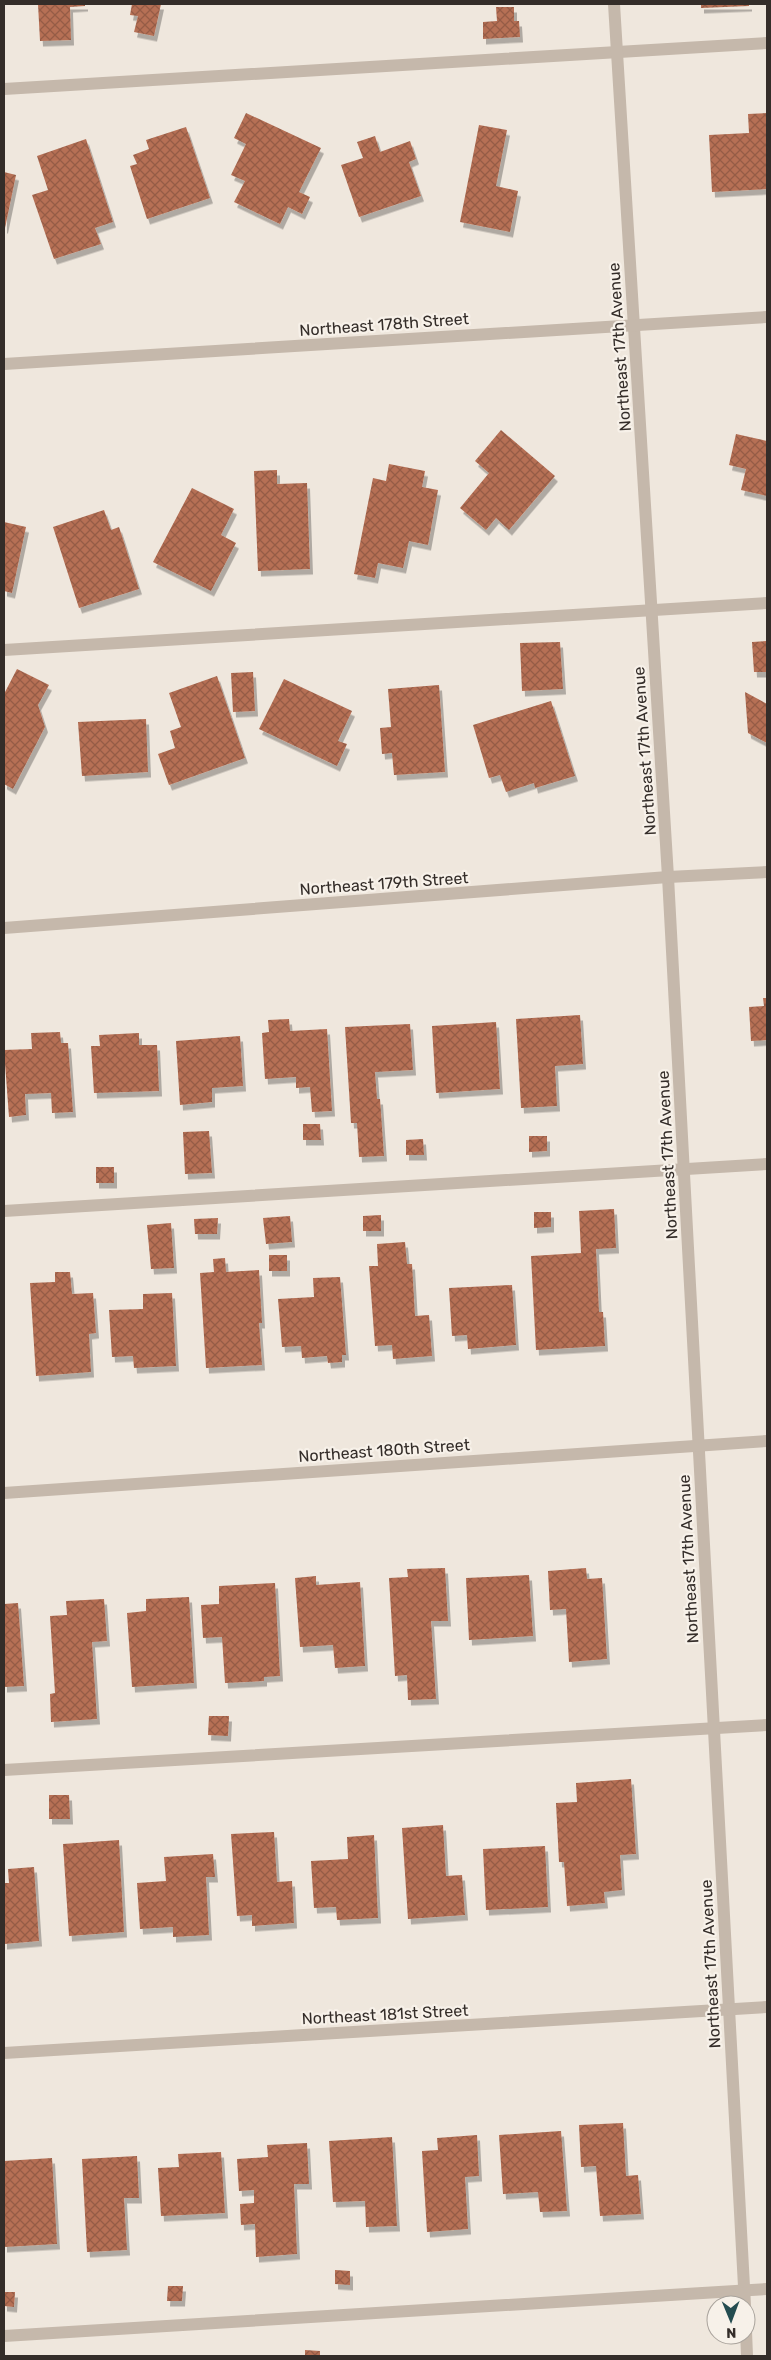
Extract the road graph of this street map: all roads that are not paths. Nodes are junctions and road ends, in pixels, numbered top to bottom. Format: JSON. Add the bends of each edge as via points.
{"nodes":[{"id":1,"x":614,"y":4,"type":"edge"},
{"id":2,"x":767,"y":43,"type":"edge"},
{"id":3,"x":617,"y":52,"type":"junction"},
{"id":4,"x":4,"y":88,"type":"edge"},
{"id":5,"x":767,"y":317,"type":"edge"},
{"id":6,"x":634,"y":324,"type":"junction"},
{"id":7,"x":4,"y":364,"type":"edge"},
{"id":8,"x":767,"y":603,"type":"edge"},
{"id":9,"x":652,"y":610,"type":"junction"},
{"id":10,"x":4,"y":650,"type":"edge"},
{"id":11,"x":767,"y":872,"type":"edge"},
{"id":12,"x":668,"y":877,"type":"junction"},
{"id":13,"x":4,"y":928,"type":"edge"},
{"id":14,"x":767,"y":1164,"type":"edge"},
{"id":15,"x":684,"y":1169,"type":"junction"},
{"id":16,"x":4,"y":1211,"type":"edge"},
{"id":17,"x":767,"y":1441,"type":"edge"},
{"id":18,"x":698,"y":1445,"type":"junction"},
{"id":19,"x":4,"y":1493,"type":"edge"},
{"id":20,"x":767,"y":1725,"type":"edge"},
{"id":21,"x":713,"y":1728,"type":"junction"},
{"id":22,"x":4,"y":1770,"type":"edge"},
{"id":23,"x":767,"y":2007,"type":"edge"},
{"id":24,"x":728,"y":2010,"type":"junction"},
{"id":25,"x":4,"y":2053,"type":"edge"},
{"id":26,"x":767,"y":2289,"type":"edge"},
{"id":27,"x":744,"y":2291,"type":"junction"},
{"id":28,"x":744,"y":2295,"type":"edge"},
{"id":29,"x":4,"y":2336,"type":"edge"}],
"edges":[{"from":1,"to":3,"type":"street","name":"Northeast 17th Avenue"},
{"from":2,"to":3,"type":"street"},
{"from":3,"to":4,"type":"street"},
{"from":3,"to":6,"type":"street","name":"Northeast 17th Avenue"},
{"from":5,"to":6,"type":"street","name":"Northeast 178th Street"},
{"from":6,"to":7,"type":"street","name":"Northeast 178th Street"},
{"from":6,"to":9,"type":"street","name":"Northeast 17th Avenue"},
{"from":8,"to":9,"type":"street"},
{"from":9,"to":10,"type":"street"},
{"from":9,"to":12,"type":"street","name":"Northeast 17th Avenue"},
{"from":11,"to":12,"type":"street","name":"Northeast 179th Street"},
{"from":12,"to":13,"type":"street","name":"Northeast 179th Street"},
{"from":12,"to":15,"type":"street","name":"Northeast 17th Avenue"},
{"from":14,"to":15,"type":"street"},
{"from":15,"to":16,"type":"street"},
{"from":15,"to":18,"type":"street","name":"Northeast 17th Avenue"},
{"from":17,"to":18,"type":"street","name":"Northeast 180th Street"},
{"from":18,"to":19,"type":"street","name":"Northeast 180th Street"},
{"from":18,"to":21,"type":"street","name":"Northeast 17th Avenue"},
{"from":20,"to":21,"type":"street"},
{"from":21,"to":22,"type":"street"},
{"from":21,"to":24,"type":"street","name":"Northeast 17th Avenue"},
{"from":23,"to":24,"type":"street","name":"Northeast 181st Street"},
{"from":24,"to":25,"type":"street","name":"Northeast 181st Street"},
{"from":24,"to":27,"type":"street","name":"Northeast 17th Avenue"},
{"from":26,"to":27,"type":"street"},
{"from":27,"to":28,"type":"street","name":"Northeast 17th Avenue"},
{"from":27,"to":29,"type":"street"}]}
